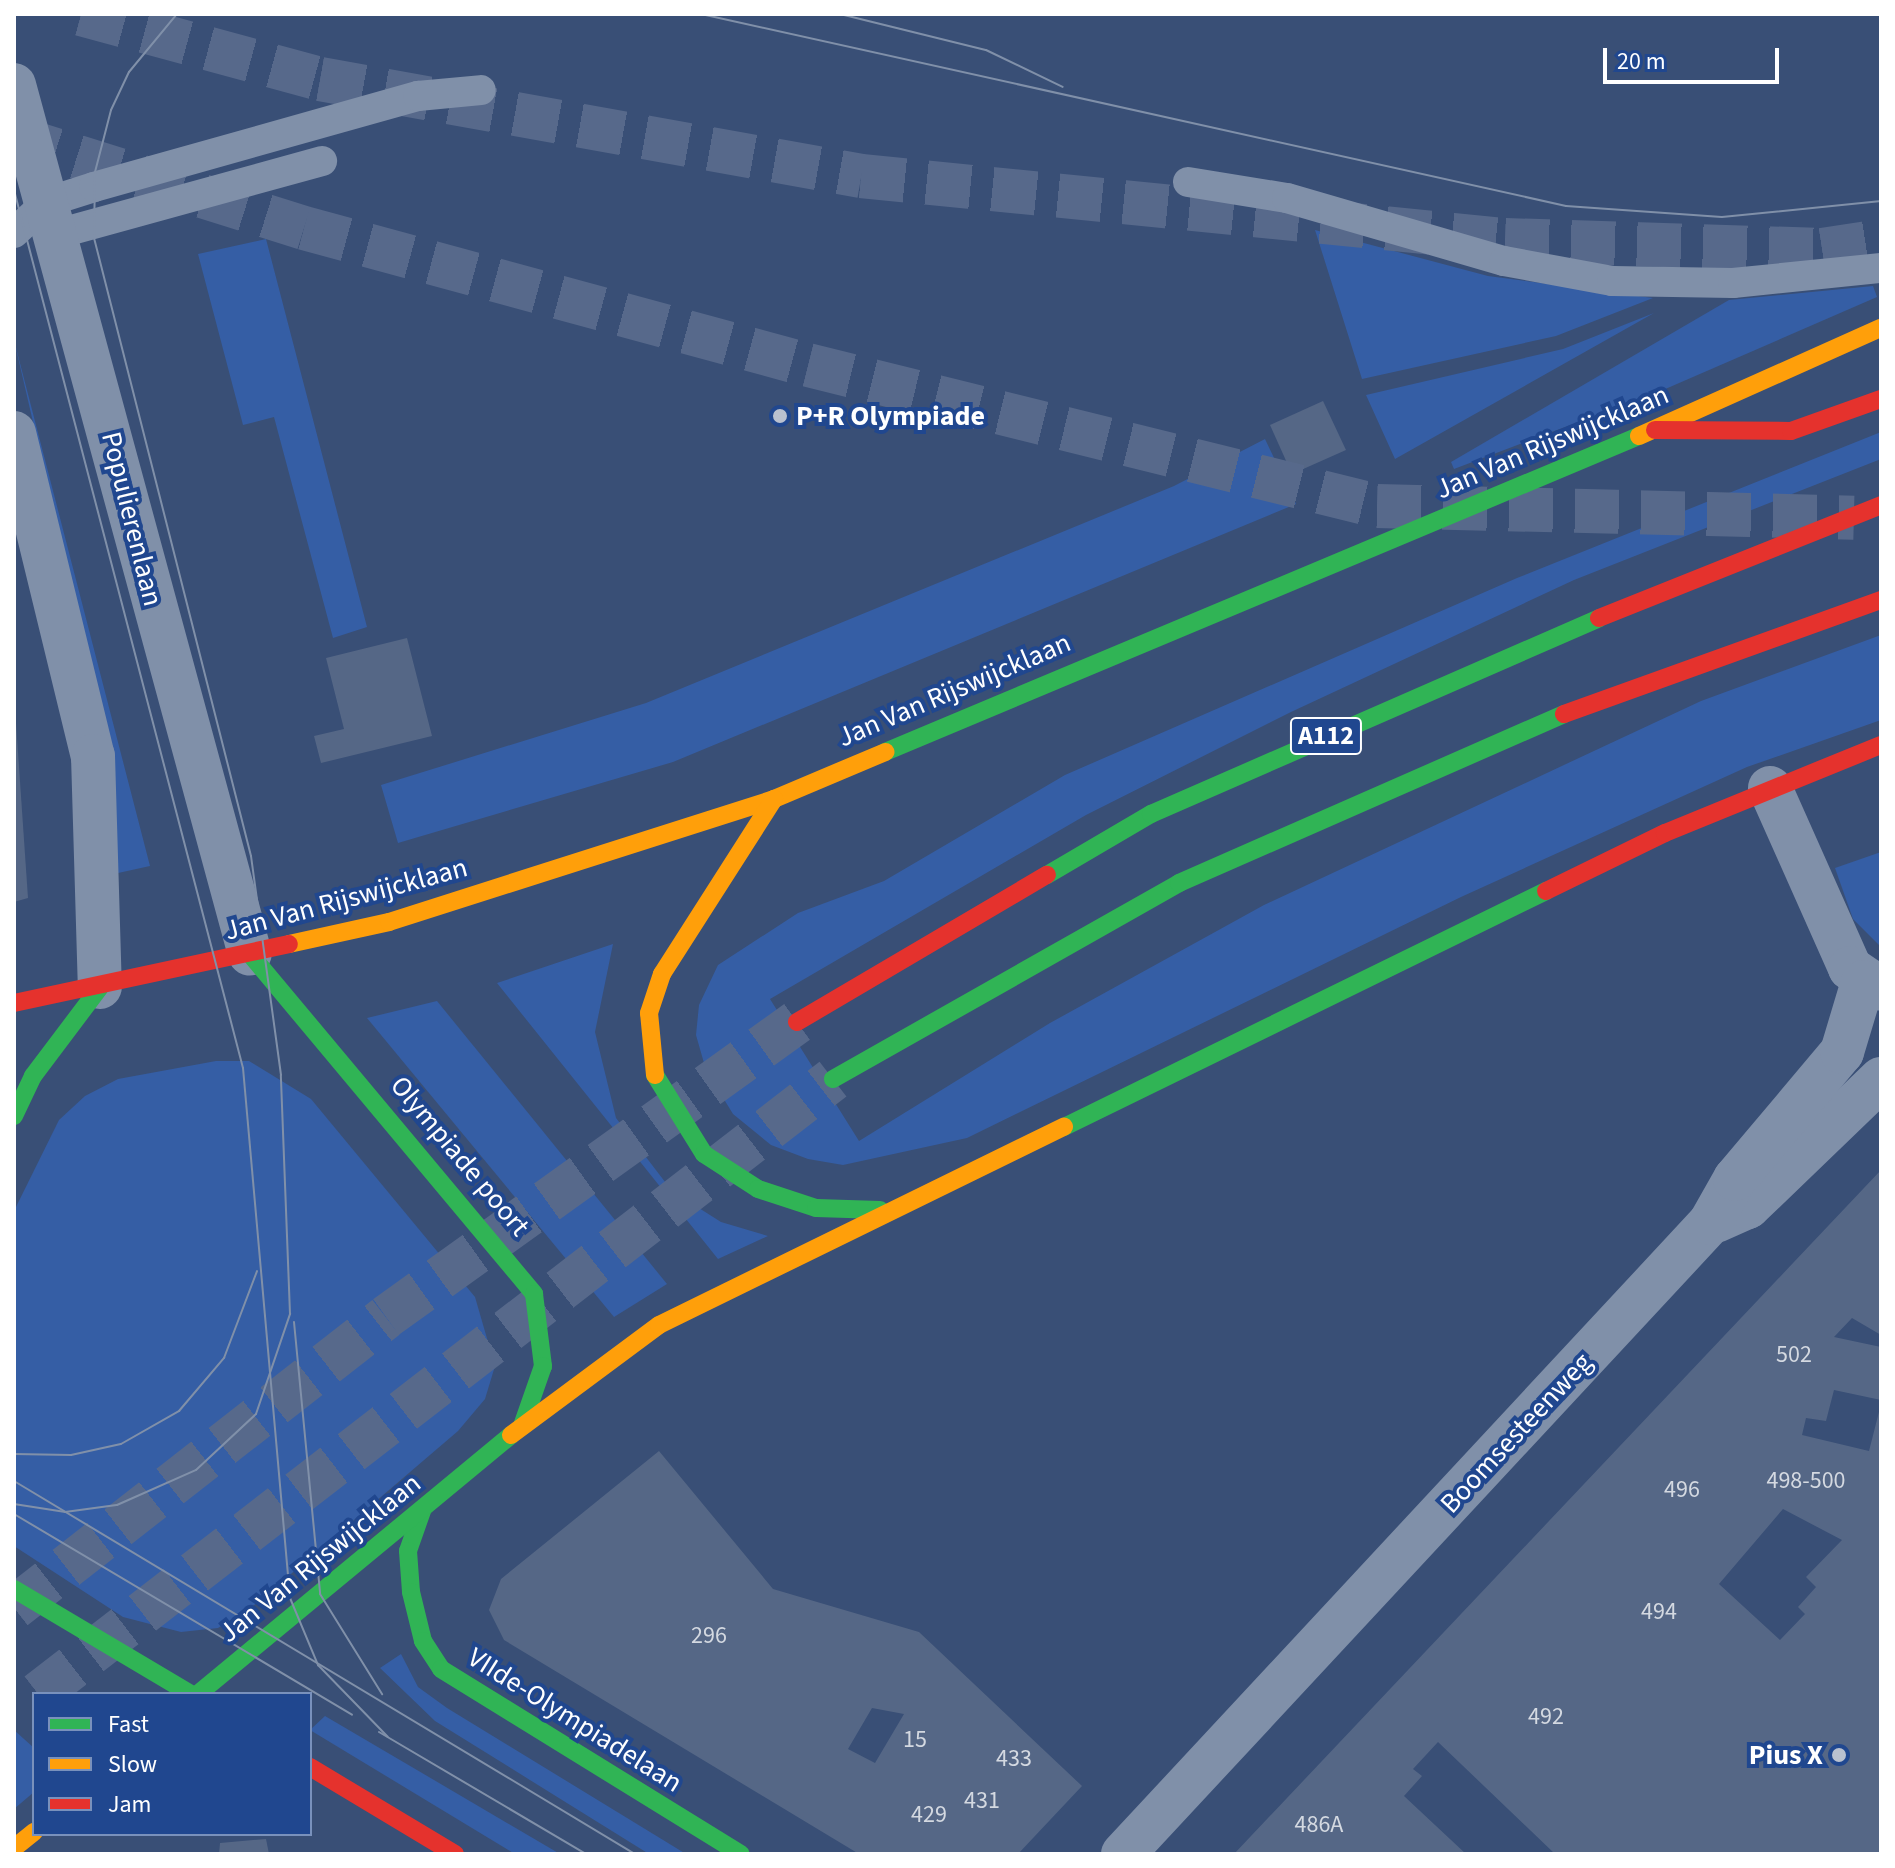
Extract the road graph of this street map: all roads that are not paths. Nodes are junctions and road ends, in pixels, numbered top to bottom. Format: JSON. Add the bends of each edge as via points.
{"nodes":[{"id":1,"x":14,"y":85,"type":"edge"},
{"id":2,"x":481,"y":90,"type":"dead end"},
{"id":3,"x":322,"y":161,"type":"dead end"},
{"id":4,"x":1188,"y":182,"type":"dead end"},
{"id":5,"x":52,"y":218,"type":"junction"},
{"id":6,"x":14,"y":233,"type":"edge"},
{"id":7,"x":1881,"y":268,"type":"edge"},
{"id":8,"x":1881,"y":328,"type":"edge"},
{"id":9,"x":1881,"y":399,"type":"edge"},
{"id":10,"x":1655,"y":430,"type":"junction"},
{"id":11,"x":14,"y":433,"type":"edge"},
{"id":12,"x":1881,"y":505,"type":"edge"},
{"id":13,"x":1881,"y":600,"type":"edge"},
{"id":14,"x":1881,"y":745,"type":"edge"},
{"id":15,"x":1770,"y":788,"type":"junction"},
{"id":16,"x":774,"y":799,"type":"junction"},
{"id":17,"x":250,"y":954,"type":"junction"},
{"id":18,"x":1872,"y":986,"type":"edge"},
{"id":19,"x":100,"y":987,"type":"junction"},
{"id":20,"x":14,"y":1003,"type":"edge"},
{"id":21,"x":797,"y":1022,"type":"tunnel mouth"},
{"id":22,"x":833,"y":1079,"type":"tunnel mouth"},
{"id":23,"x":1881,"y":1079,"type":"edge"},
{"id":24,"x":14,"y":1116,"type":"edge"},
{"id":25,"x":882,"y":1210,"type":"junction"},
{"id":26,"x":1710,"y":1223,"type":"junction"},
{"id":27,"x":522,"y":1426,"type":"junction"},
{"id":28,"x":422,"y":1511,"type":"junction"},
{"id":29,"x":14,"y":1589,"type":"edge"},
{"id":30,"x":188,"y":1692,"type":"edge"},
{"id":31,"x":200,"y":1692,"type":"edge"},
{"id":32,"x":312,"y":1768,"type":"edge"},
{"id":33,"x":32,"y":1834,"type":"edge"},
{"id":34,"x":14,"y":1848,"type":"edge"},
{"id":35,"x":455,"y":1854,"type":"edge"},
{"id":36,"x":740,"y":1854,"type":"edge"},
{"id":37,"x":1123,"y":1854,"type":"edge"}],
"edges":[{"from":1,"to":5,"type":"street","name":"Populierenlaan"},
{"from":2,"to":5,"type":"lane","via":[[404,100]]},
{"from":3,"to":5,"type":"lane"},
{"from":4,"to":7,"type":"lane","via":[[1287,198],[1504,261],[1612,281],[1733,283]]},
{"from":5,"to":6,"type":"lane"},
{"from":5,"to":17,"type":"street","name":"Populierenlaan"},
{"from":8,"to":10,"type":"main road","name":"Jan Van Rijswijcklaan"},
{"from":9,"to":10,"type":"main road","via":[[1791,431]]},
{"from":10,"to":16,"type":"main road","name":"Jan Van Rijswijcklaan"},
{"from":11,"to":19,"type":"street","via":[[93,756]]},
{"from":12,"to":21,"type":"main road","number":"A112","via":[[1505,656],[1151,814]]},
{"from":13,"to":22,"type":"main road","number":"A112","via":[[1508,734],[1179,883]]},
{"from":14,"to":15,"type":"main road","name":"Jan Van Rijswijcklaan"},
{"from":15,"to":18,"type":"street","via":[[1850,968]]},
{"from":15,"to":25,"type":"main road","name":"Jan Van Rijswijcklaan"},
{"from":16,"to":17,"type":"main road","name":"Jan Van Rijswijcklaan","via":[[420,913]]},
{"from":16,"to":25,"type":"main road","via":[[662,974],[649,1013],[655,1074],[704,1154],[758,1189],[816,1208]]},
{"from":17,"to":19,"type":"main road","name":"Jan Van Rijswijcklaan"},
{"from":17,"to":27,"type":"main road","name":"Olympiade poort","via":[[534,1294],[544,1330],[543,1366]]},
{"from":18,"to":26,"type":"street","name":"Boomsesteenweg","via":[[1842,1052],[1735,1179]]},
{"from":19,"to":20,"type":"main road","name":"Jan Van Rijswijcklaan"},
{"from":19,"to":24,"type":"main road","via":[[33,1076]]},
{"from":23,"to":26,"type":"street","via":[[1748,1207]]},
{"from":25,"to":27,"type":"main road","name":"Jan Van Rijswijcklaan","via":[[659,1325]]},
{"from":26,"to":37,"type":"street","name":"Boomsesteenweg"},
{"from":27,"to":28,"type":"main road","name":"Jan Van Rijswijcklaan"},
{"from":28,"to":31,"type":"main road","name":"Jan Van Rijswijcklaan"},
{"from":28,"to":36,"type":"main road","name":"VIIde-Olympiadelaan","via":[[408,1551],[411,1592],[423,1641],[441,1669]]},
{"from":29,"to":30,"type":"main road"},
{"from":32,"to":35,"type":"main road"},
{"from":33,"to":34,"type":"main road"}]}
